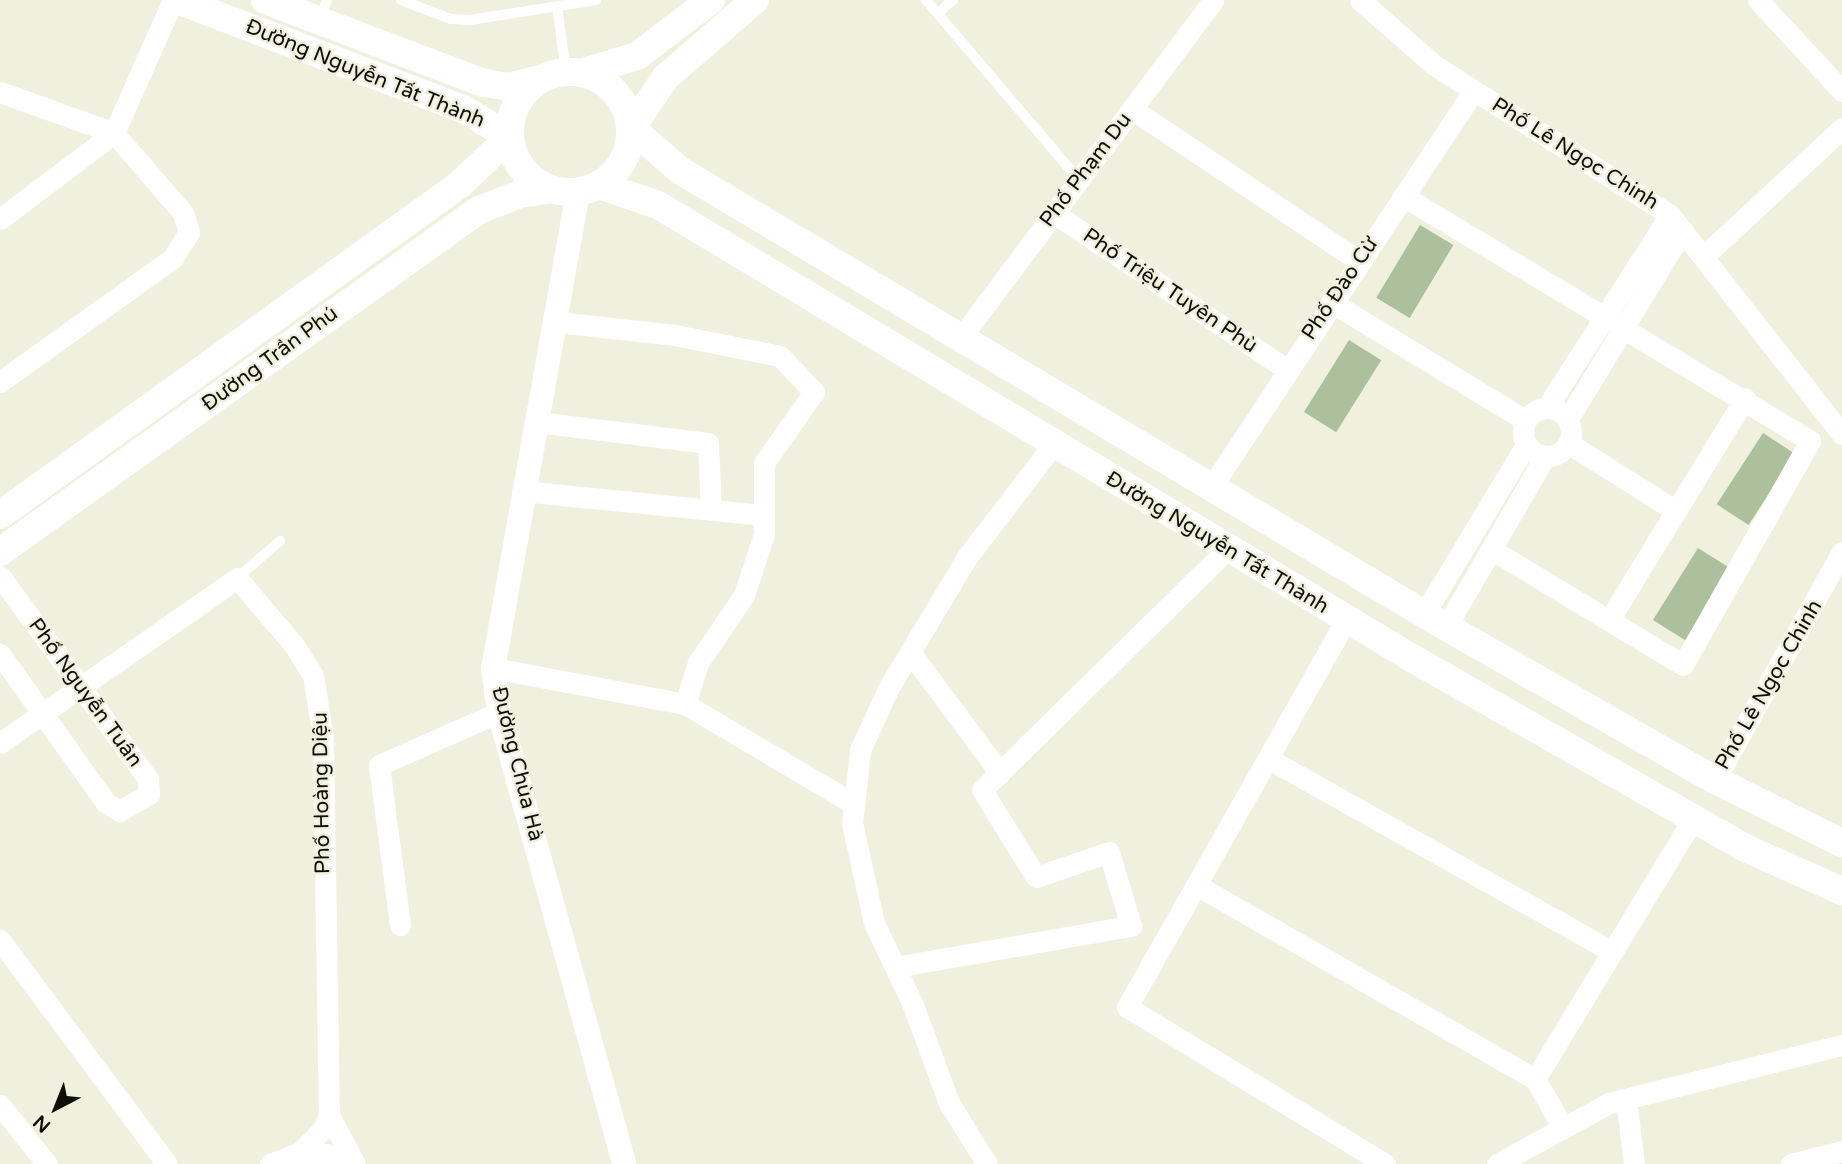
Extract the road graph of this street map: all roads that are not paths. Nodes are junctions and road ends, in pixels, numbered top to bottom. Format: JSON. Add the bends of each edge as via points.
{"nodes":[{"id":1,"x":173,"y":0,"type":"edge"},
{"id":2,"x":178,"y":0,"type":"edge"},
{"id":3,"x":265,"y":0,"type":"edge"},
{"id":4,"x":401,"y":0,"type":"edge"},
{"id":5,"x":596,"y":0,"type":"edge"},
{"id":6,"x":711,"y":0,"type":"edge"},
{"id":7,"x":755,"y":0,"type":"edge"},
{"id":8,"x":926,"y":0,"type":"edge"},
{"id":9,"x":953,"y":0,"type":"edge"},
{"id":10,"x":1213,"y":0,"type":"edge"},
{"id":11,"x":1360,"y":0,"type":"edge"},
{"id":12,"x":1758,"y":0,"type":"edge"},
{"id":13,"x":557,"y":7,"type":"junction"},
{"id":14,"x":323,"y":10,"type":"edge"},
{"id":15,"x":938,"y":13,"type":"junction"},
{"id":16,"x":563,"y":74,"type":"junction"},
{"id":17,"x":1474,"y":90,"type":"junction"},
{"id":18,"x":1842,"y":91,"type":"edge"},
{"id":19,"x":0,"y":92,"type":"edge"},
{"id":20,"x":1132,"y":109,"type":"junction"},
{"id":21,"x":631,"y":128,"type":"junction"},
{"id":22,"x":1842,"y":128,"type":"edge"},
{"id":23,"x":114,"y":133,"type":"junction"},
{"id":24,"x":510,"y":137,"type":"junction"},
{"id":25,"x":1079,"y":180,"type":"junction"},
{"id":26,"x":576,"y":189,"type":"junction"},
{"id":27,"x":1403,"y":196,"type":"junction"},
{"id":28,"x":1055,"y":213,"type":"junction"},
{"id":29,"x":0,"y":219,"type":"edge"},
{"id":30,"x":1676,"y":222,"type":"junction"},
{"id":31,"x":1704,"y":256,"type":"junction"},
{"id":32,"x":1359,"y":261,"type":"junction"},
{"id":33,"x":1331,"y":302,"type":"junction"},
{"id":34,"x":557,"y":321,"type":"junction"},
{"id":35,"x":1613,"y":324,"type":"junction"},
{"id":36,"x":960,"y":340,"type":"junction"},
{"id":37,"x":1286,"y":369,"type":"junction"},
{"id":38,"x":0,"y":382,"type":"edge"},
{"id":39,"x":1745,"y":398,"type":"junction"},
{"id":40,"x":1547,"y":407,"type":"junction"},
{"id":41,"x":1568,"y":419,"type":"junction"},
{"id":42,"x":1525,"y":420,"type":"junction"},
{"id":43,"x":537,"y":422,"type":"junction"},
{"id":44,"x":1842,"y":434,"type":"edge"},
{"id":45,"x":1568,"y":443,"type":"junction"},
{"id":46,"x":1053,"y":445,"type":"junction"},
{"id":47,"x":1536,"y":450,"type":"junction"},
{"id":48,"x":1210,"y":489,"type":"junction"},
{"id":49,"x":522,"y":491,"type":"junction"},
{"id":50,"x":711,"y":510,"type":"junction"},
{"id":51,"x":1676,"y":511,"type":"junction"},
{"id":52,"x":0,"y":514,"type":"edge"},
{"id":53,"x":764,"y":515,"type":"junction"},
{"id":54,"x":280,"y":541,"type":"dead end"},
{"id":55,"x":1490,"y":549,"type":"junction"},
{"id":56,"x":1227,"y":550,"type":"junction"},
{"id":57,"x":0,"y":552,"type":"edge"},
{"id":58,"x":1842,"y":552,"type":"edge"},
{"id":59,"x":0,"y":576,"type":"edge"},
{"id":60,"x":237,"y":578,"type":"junction"},
{"id":61,"x":1346,"y":620,"type":"junction"},
{"id":62,"x":1435,"y":620,"type":"junction"},
{"id":63,"x":1609,"y":620,"type":"junction"},
{"id":64,"x":910,"y":652,"type":"junction"},
{"id":65,"x":0,"y":654,"type":"edge"},
{"id":66,"x":1412,"y":658,"type":"junction"},
{"id":67,"x":493,"y":668,"type":"junction"},
{"id":68,"x":79,"y":686,"type":"junction"},
{"id":69,"x":685,"y":704,"type":"junction"},
{"id":70,"x":499,"y":712,"type":"junction"},
{"id":71,"x":40,"y":715,"type":"junction"},
{"id":72,"x":0,"y":743,"type":"edge"},
{"id":73,"x":1269,"y":759,"type":"junction"},
{"id":74,"x":1000,"y":773,"type":"junction"},
{"id":75,"x":1715,"y":780,"type":"junction"},
{"id":76,"x":854,"y":804,"type":"junction"},
{"id":77,"x":1693,"y":819,"type":"junction"},
{"id":78,"x":1842,"y":843,"type":"edge"},
{"id":79,"x":1198,"y":886,"type":"junction"},
{"id":80,"x":1842,"y":891,"type":"edge"},
{"id":81,"x":400,"y":925,"type":"dead end"},
{"id":82,"x":0,"y":940,"type":"edge"},
{"id":83,"x":1613,"y":952,"type":"junction"},
{"id":84,"x":895,"y":967,"type":"junction"},
{"id":85,"x":1842,"y":1045,"type":"edge"},
{"id":86,"x":1535,"y":1079,"type":"junction"},
{"id":87,"x":1626,"y":1099,"type":"junction"},
{"id":88,"x":0,"y":1105,"type":"edge"},
{"id":89,"x":329,"y":1115,"type":"junction"},
{"id":90,"x":1562,"y":1126,"type":"junction"},
{"id":91,"x":1842,"y":1151,"type":"edge"},
{"id":92,"x":299,"y":1153,"type":"junction"},
{"id":93,"x":47,"y":1164,"type":"edge"},
{"id":94,"x":167,"y":1164,"type":"edge"},
{"id":95,"x":270,"y":1164,"type":"edge"},
{"id":96,"x":354,"y":1164,"type":"edge"},
{"id":97,"x":624,"y":1164,"type":"edge"},
{"id":98,"x":987,"y":1164,"type":"edge"},
{"id":99,"x":1385,"y":1164,"type":"edge"},
{"id":100,"x":1497,"y":1164,"type":"edge"},
{"id":101,"x":1634,"y":1164,"type":"edge"},
{"id":102,"x":1791,"y":1164,"type":"edge"}],
"edges":[{"from":1,"to":23,"type":"street"},
{"from":2,"to":24,"type":"main road","name":"Đường Nguyễn Tất Thành","via":[[463,109]]},
{"from":3,"to":14,"type":"main road","name":"Đường Nguyễn Tất Thành"},
{"from":4,"to":13,"type":"lane","via":[[452,19]]},
{"from":5,"to":13,"type":"lane"},
{"from":6,"to":16,"type":"main road","via":[[636,56]]},
{"from":7,"to":21,"type":"main road","via":[[666,77]]},
{"from":8,"to":15,"type":"lane"},
{"from":9,"to":15,"type":"lane"},
{"from":10,"to":20,"type":"street","name":"Phố Phạm Du"},
{"from":11,"to":17,"type":"street","name":"Phố Lê Ngọc Chinh","via":[[1395,35]]},
{"from":12,"to":18,"type":"street"},
{"from":13,"to":16,"type":"lane"},
{"from":14,"to":16,"type":"main road","name":"Đường Nguyễn Tất Thành","via":[[496,86]]},
{"from":15,"to":25,"type":"lane"},
{"from":16,"to":21,"type":"main road","via":[[615,92]]},
{"from":16,"to":24,"type":"main road","via":[[517,103]]},
{"from":17,"to":27,"type":"street","name":"Phố Đào Cừ"},
{"from":17,"to":30,"type":"street","name":"Phố Lê Ngọc Chinh"},
{"from":19,"to":23,"type":"street"},
{"from":20,"to":25,"type":"street","name":"Phố Phạm Du"},
{"from":20,"to":32,"type":"street"},
{"from":21,"to":26,"type":"main road","via":[[623,161]]},
{"from":21,"to":36,"type":"main road","name":"Đường Nguyễn Tất Thành","via":[[693,180]]},
{"from":22,"to":31,"type":"street"},
{"from":23,"to":29,"type":"street"},
{"from":23,"to":38,"type":"street","via":[[183,213],[189,232],[185,244]]},
{"from":24,"to":26,"type":"main road","via":[[523,169]]},
{"from":24,"to":52,"type":"main road","name":"Đường Trần Phú","via":[[467,179]]},
{"from":25,"to":28,"type":"street","name":"Phố Phạm Du"},
{"from":26,"to":34,"type":"street","name":"Đường Chùa Hà"},
{"from":26,"to":46,"type":"main road","name":"Đường Nguyễn Tất Thành","via":[[658,205]]},
{"from":26,"to":57,"type":"main road","name":"Đường Trần Phú","via":[[520,194],[479,210]]},
{"from":27,"to":32,"type":"street","name":"Phố Đào Cừ"},
{"from":27,"to":35,"type":"street"},
{"from":28,"to":36,"type":"street","name":"Phố Phạm Du"},
{"from":28,"to":37,"type":"street","name":"Phố Triệu Tuyên Phù"},
{"from":30,"to":31,"type":"street","name":"Phố Lê Ngọc Chinh"},
{"from":30,"to":35,"type":"street"},
{"from":31,"to":44,"type":"street","name":"Phố Lê Ngọc Chinh"},
{"from":32,"to":33,"type":"street","name":"Phố Đào Cừ"},
{"from":33,"to":37,"type":"street","name":"Phố Đào Cừ"},
{"from":33,"to":42,"type":"street"},
{"from":34,"to":43,"type":"street","name":"Đường Chùa Hà"},
{"from":34,"to":53,"type":"street","via":[[675,335],[780,356],[814,392],[764,463]]},
{"from":35,"to":39,"type":"street"},
{"from":35,"to":40,"type":"street"},
{"from":35,"to":41,"type":"street"},
{"from":36,"to":48,"type":"main road","name":"Đường Nguyễn Tất Thành"},
{"from":37,"to":48,"type":"street","name":"Phố Đào Cừ"},
{"from":39,"to":51,"type":"street"},
{"from":39,"to":63,"type":"street","via":[[1810,441],[1683,664]]},
{"from":40,"to":41,"type":"street"},
{"from":40,"to":42,"type":"street"},
{"from":41,"to":45,"type":"street"},
{"from":42,"to":47,"type":"street"},
{"from":43,"to":49,"type":"street","name":"Đường Chùa Hà"},
{"from":43,"to":50,"type":"street","via":[[708,443]]},
{"from":45,"to":47,"type":"street","via":[[1557,454]]},
{"from":45,"to":51,"type":"street"},
{"from":46,"to":56,"type":"main road","name":"Đường Nguyễn Tất Thành"},
{"from":46,"to":64,"type":"street","via":[[967,557]]},
{"from":47,"to":55,"type":"street"},
{"from":47,"to":62,"type":"street"},
{"from":48,"to":62,"type":"main road","name":"Đường Nguyễn Tất Thành"},
{"from":49,"to":50,"type":"street"},
{"from":49,"to":67,"type":"street","name":"Đường Chùa Hà"},
{"from":50,"to":53,"type":"street"},
{"from":51,"to":63,"type":"street"},
{"from":53,"to":69,"type":"street","via":[[764,534],[744,595],[698,663]]},
{"from":54,"to":60,"type":"lane"},
{"from":55,"to":62,"type":"street"},
{"from":55,"to":63,"type":"street"},
{"from":56,"to":61,"type":"main road","name":"Đường Nguyễn Tất Thành"},
{"from":56,"to":74,"type":"street"},
{"from":58,"to":75,"type":"street","name":"Phố Lê Ngọc Chinh"},
{"from":59,"to":68,"type":"street","name":"Phố Nguyễn Tuân"},
{"from":60,"to":68,"type":"street"},
{"from":60,"to":89,"type":"street","name":"Phố Hoàng Diệu","via":[[295,645],[313,675],[320,701]]},
{"from":61,"to":66,"type":"main road","name":"Đường Nguyễn Tất Thành"},
{"from":61,"to":73,"type":"street"},
{"from":62,"to":66,"type":"main road"},
{"from":62,"to":75,"type":"main road","name":"Đường Nguyễn Tất Thành"},
{"from":64,"to":74,"type":"street"},
{"from":64,"to":76,"type":"street","via":[[860,750]]},
{"from":65,"to":71,"type":"street","name":"Phố Nguyễn Tuân"},
{"from":66,"to":77,"type":"main road","name":"Đường Nguyễn Tất Thành"},
{"from":67,"to":69,"type":"street"},
{"from":67,"to":70,"type":"street","name":"Đường Chùa Hà"},
{"from":68,"to":71,"type":"street"},
{"from":68,"to":71,"type":"street","name":"Phố Nguyễn Tuân","via":[[148,779],[149,794],[138,804],[120,811],[106,803]]},
{"from":69,"to":76,"type":"street"},
{"from":70,"to":81,"type":"street","via":[[379,765]]},
{"from":70,"to":97,"type":"street","name":"Đường Chùa Hà"},
{"from":71,"to":72,"type":"street"},
{"from":73,"to":79,"type":"street"},
{"from":73,"to":83,"type":"street"},
{"from":74,"to":84,"type":"street","via":[[982,790],[1036,877],[1108,852],[1131,926]]},
{"from":75,"to":78,"type":"main road","name":"Đường Nguyễn Tất Thành"},
{"from":76,"to":84,"type":"street","via":[[852,823],[874,923]]},
{"from":77,"to":80,"type":"main road","name":"Đường Nguyễn Tất Thành"},
{"from":77,"to":83,"type":"street"},
{"from":79,"to":86,"type":"street"},
{"from":79,"to":99,"type":"street","via":[[1127,1007]]},
{"from":82,"to":94,"type":"street"},
{"from":83,"to":86,"type":"street"},
{"from":84,"to":98,"type":"street","via":[[948,1103]]},
{"from":85,"to":87,"type":"street"},
{"from":86,"to":90,"type":"street"},
{"from":87,"to":90,"type":"street"},
{"from":87,"to":101,"type":"street"},
{"from":88,"to":93,"type":"street"},
{"from":89,"to":92,"type":"street","via":[[323,1129]]},
{"from":89,"to":96,"type":"street","name":"Phố Hoàng Diệu"},
{"from":90,"to":100,"type":"street"},
{"from":91,"to":102,"type":"street"},
{"from":92,"to":95,"type":"street"},
{"from":92,"to":96,"type":"street","via":[[328,1154]]}]}
